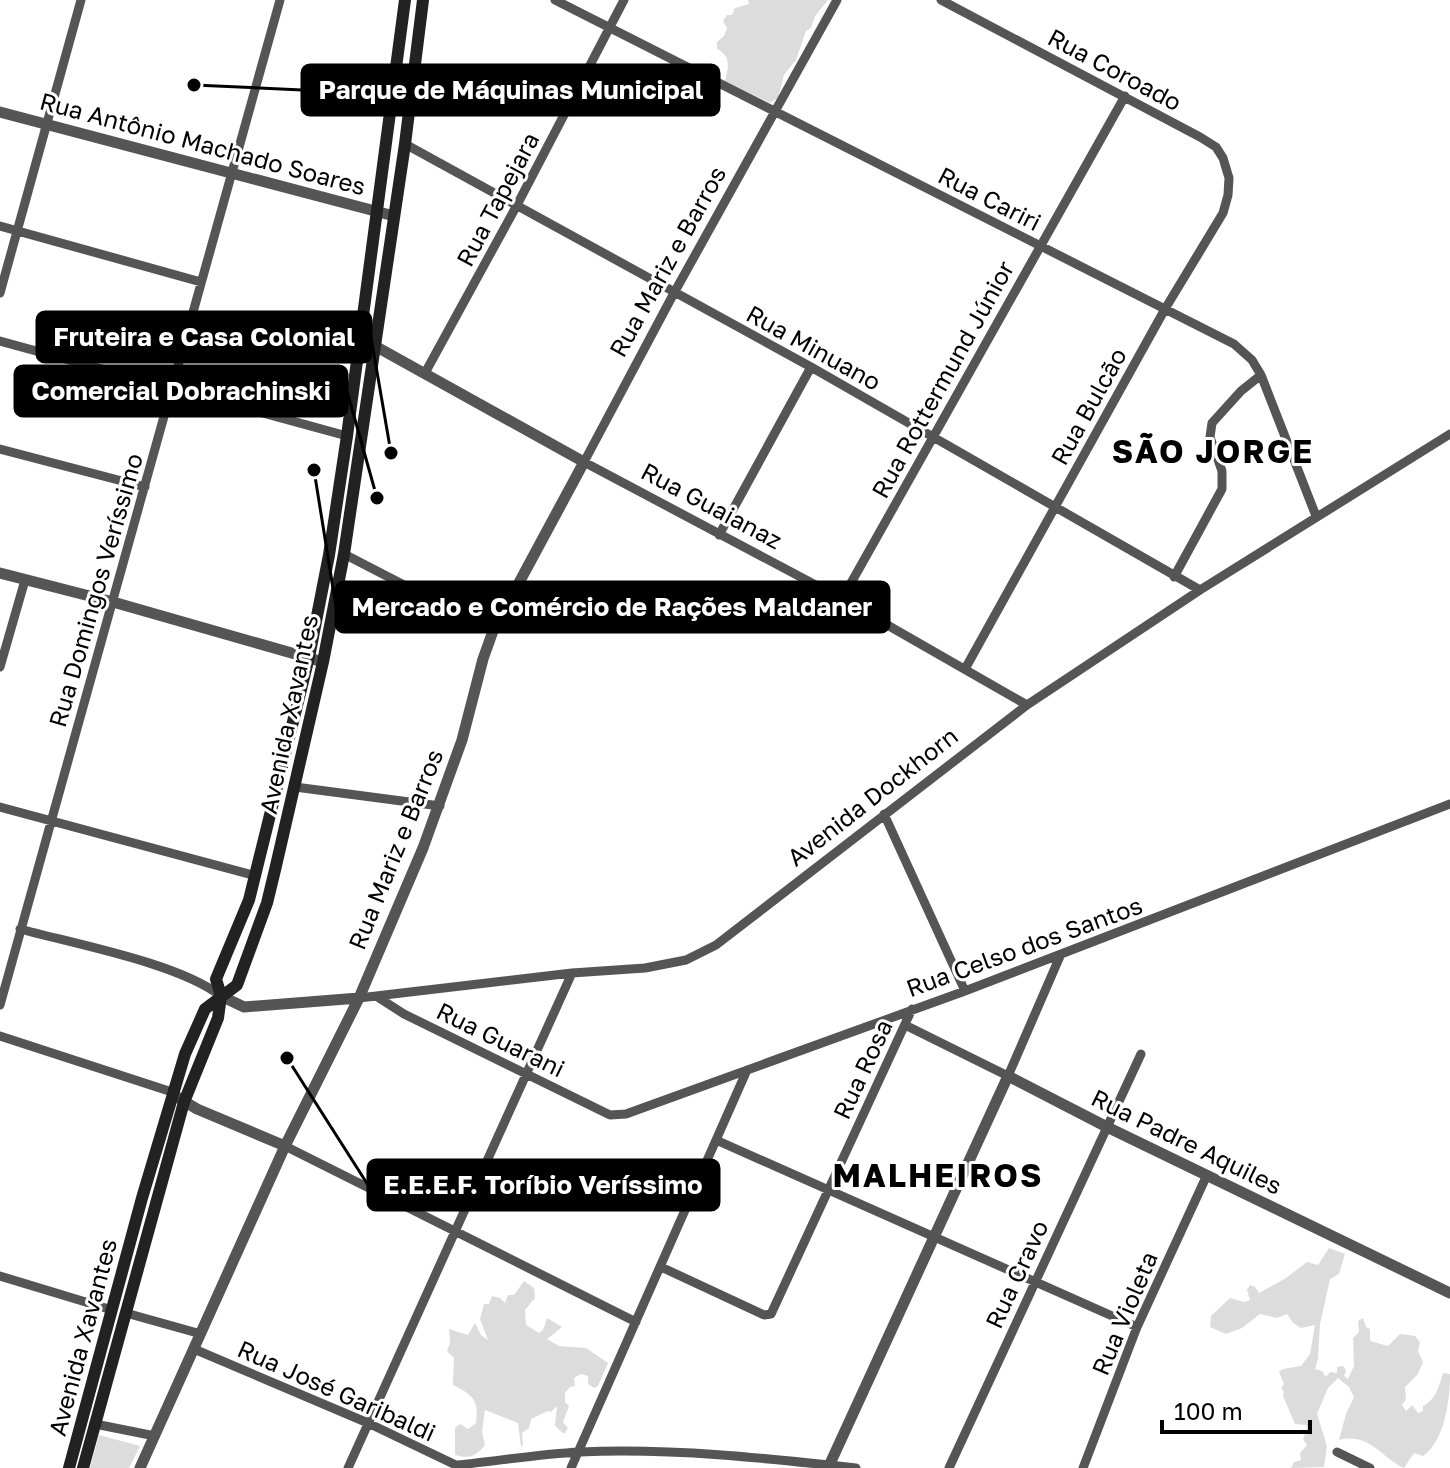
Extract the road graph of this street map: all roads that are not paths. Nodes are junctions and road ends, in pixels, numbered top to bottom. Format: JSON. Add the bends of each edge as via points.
{"nodes":[{"id":1,"x":81,"y":0,"type":"edge"},
{"id":2,"x":280,"y":0,"type":"edge"},
{"id":3,"x":405,"y":0,"type":"edge"},
{"id":4,"x":423,"y":0,"type":"edge"},
{"id":5,"x":555,"y":0,"type":"edge"},
{"id":6,"x":624,"y":0,"type":"edge"},
{"id":7,"x":837,"y":0,"type":"edge"},
{"id":8,"x":941,"y":0,"type":"edge"},
{"id":9,"x":609,"y":27,"type":"junction"},
{"id":10,"x":1125,"y":96,"type":"junction"},
{"id":11,"x":776,"y":110,"type":"junction"},
{"id":12,"x":0,"y":112,"type":"edge"},
{"id":13,"x":48,"y":124,"type":"junction"},
{"id":14,"x":405,"y":144,"type":"junction"},
{"id":15,"x":1223,"y":158,"type":"joint"},
{"id":16,"x":230,"y":175,"type":"junction"},
{"id":17,"x":517,"y":205,"type":"junction"},
{"id":18,"x":377,"y":212,"type":"junction"},
{"id":19,"x":394,"y":216,"type":"junction"},
{"id":20,"x":0,"y":226,"type":"edge"},
{"id":21,"x":19,"y":232,"type":"junction"},
{"id":22,"x":1041,"y":246,"type":"junction"},
{"id":23,"x":201,"y":282,"type":"junction"},
{"id":24,"x":0,"y":293,"type":"edge"},
{"id":25,"x":674,"y":293,"type":"junction"},
{"id":26,"x":1165,"y":309,"type":"junction"},
{"id":27,"x":0,"y":341,"type":"edge"},
{"id":28,"x":375,"y":346,"type":"junction"},
{"id":29,"x":811,"y":367,"type":"junction"},
{"id":30,"x":425,"y":373,"type":"junction"},
{"id":31,"x":1261,"y":375,"type":"junction"},
{"id":32,"x":172,"y":389,"type":"junction"},
{"id":33,"x":1450,"y":434,"type":"edge"},
{"id":34,"x":347,"y":436,"type":"junction"},
{"id":35,"x":933,"y":437,"type":"junction"},
{"id":36,"x":0,"y":449,"type":"edge"},
{"id":37,"x":584,"y":462,"type":"junction"},
{"id":38,"x":145,"y":487,"type":"junction"},
{"id":39,"x":1053,"y":509,"type":"junction"},
{"id":40,"x":1316,"y":516,"type":"junction"},
{"id":41,"x":719,"y":535,"type":"junction"},
{"id":42,"x":344,"y":554,"type":"junction"},
{"id":43,"x":0,"y":573,"type":"edge"},
{"id":44,"x":1174,"y":577,"type":"junction"},
{"id":45,"x":25,"y":580,"type":"junction"},
{"id":46,"x":1200,"y":590,"type":"junction"},
{"id":47,"x":842,"y":599,"type":"junction"},
{"id":48,"x":113,"y":602,"type":"junction"},
{"id":49,"x":493,"y":631,"type":"junction"},
{"id":50,"x":309,"y":657,"type":"junction"},
{"id":51,"x":323,"y":662,"type":"junction"},
{"id":52,"x":0,"y":667,"type":"edge"},
{"id":53,"x":965,"y":669,"type":"junction"},
{"id":54,"x":1027,"y":705,"type":"junction"},
{"id":55,"x":295,"y":787,"type":"junction"},
{"id":56,"x":1450,"y":804,"type":"edge"},
{"id":57,"x":440,"y":806,"type":"junction"},
{"id":58,"x":0,"y":807,"type":"edge"},
{"id":59,"x":884,"y":814,"type":"junction"},
{"id":60,"x":50,"y":821,"type":"junction"},
{"id":61,"x":256,"y":876,"type":"junction"},
{"id":62,"x":20,"y":929,"type":"junction"},
{"id":63,"x":1061,"y":954,"type":"junction"},
{"id":64,"x":572,"y":973,"type":"junction"},
{"id":65,"x":237,"y":985,"type":"junction"},
{"id":66,"x":965,"y":991,"type":"junction"},
{"id":67,"x":221,"y":996,"type":"junction"},
{"id":68,"x":376,"y":996,"type":"junction"},
{"id":69,"x":359,"y":998,"type":"junction"},
{"id":70,"x":0,"y":1005,"type":"edge"},
{"id":71,"x":256,"y":1007,"type":"junction"},
{"id":72,"x":912,"y":1009,"type":"junction"},
{"id":73,"x":905,"y":1025,"type":"junction"},
{"id":74,"x":0,"y":1036,"type":"edge"},
{"id":75,"x":1141,"y":1054,"type":"dead end"},
{"id":76,"x":747,"y":1070,"type":"junction"},
{"id":77,"x":526,"y":1075,"type":"junction"},
{"id":78,"x":1008,"y":1076,"type":"junction"},
{"id":79,"x":172,"y":1092,"type":"junction"},
{"id":80,"x":184,"y":1102,"type":"junction"},
{"id":81,"x":610,"y":1115,"type":"joint"},
{"id":82,"x":1107,"y":1127,"type":"junction"},
{"id":83,"x":716,"y":1140,"type":"junction"},
{"id":84,"x":285,"y":1146,"type":"junction"},
{"id":85,"x":1207,"y":1175,"type":"junction"},
{"id":86,"x":827,"y":1191,"type":"junction"},
{"id":87,"x":454,"y":1231,"type":"junction"},
{"id":88,"x":935,"y":1236,"type":"junction"},
{"id":89,"x":661,"y":1267,"type":"junction"},
{"id":90,"x":0,"y":1276,"type":"edge"},
{"id":91,"x":1035,"y":1282,"type":"junction"},
{"id":92,"x":1450,"y":1293,"type":"edge"},
{"id":93,"x":112,"y":1310,"type":"junction"},
{"id":94,"x":126,"y":1313,"type":"junction"},
{"id":95,"x":636,"y":1322,"type":"junction"},
{"id":96,"x":1137,"y":1327,"type":"junction"},
{"id":97,"x":201,"y":1334,"type":"junction"},
{"id":98,"x":194,"y":1349,"type":"junction"},
{"id":99,"x":368,"y":1423,"type":"junction"},
{"id":100,"x":95,"y":1424,"type":"junction"},
{"id":101,"x":155,"y":1436,"type":"junction"},
{"id":102,"x":578,"y":1452,"type":"junction"},
{"id":103,"x":1337,"y":1452,"type":"dead end"},
{"id":104,"x":460,"y":1467,"type":"edge"},
{"id":105,"x":828,"y":1467,"type":"edge"},
{"id":106,"x":69,"y":1468,"type":"edge"},
{"id":107,"x":83,"y":1468,"type":"edge"},
{"id":108,"x":140,"y":1468,"type":"edge"},
{"id":109,"x":348,"y":1468,"type":"edge"},
{"id":110,"x":571,"y":1468,"type":"edge"},
{"id":111,"x":856,"y":1468,"type":"edge"},
{"id":112,"x":949,"y":1468,"type":"edge"},
{"id":113,"x":1083,"y":1468,"type":"edge"},
{"id":114,"x":1370,"y":1468,"type":"edge"}],
"edges":[{"from":1,"to":13,"type":"street"},
{"from":2,"to":16,"type":"street","name":"Rua Domingos Veríssimo"},
{"from":3,"to":18,"type":"main road","name":"Avenida Xavantes"},
{"from":4,"to":14,"type":"main road","name":"Avenida Xavantes"},
{"from":5,"to":9,"type":"street","name":"Rua Cariri"},
{"from":6,"to":9,"type":"street","name":"Rua Tapejara"},
{"from":7,"to":11,"type":"street","name":"Rua Mariz e Barros"},
{"from":8,"to":10,"type":"street","name":"Rua Coroado"},
{"from":9,"to":11,"type":"street","name":"Rua Cariri"},
{"from":9,"to":17,"type":"street","name":"Rua Tapejara"},
{"from":10,"to":15,"type":"street","name":"Rua Coroado","via":[[1216,147]]},
{"from":10,"to":22,"type":"street","name":"Rua Rottermund Júnior"},
{"from":11,"to":22,"type":"street","name":"Rua Cariri"},
{"from":11,"to":25,"type":"street","name":"Rua Mariz e Barros"},
{"from":12,"to":13,"type":"street","name":"Rua Antônio Machado Soares"},
{"from":13,"to":16,"type":"street","name":"Rua Antônio Machado Soares"},
{"from":13,"to":21,"type":"street"},
{"from":14,"to":17,"type":"street","name":"Rua Minuano"},
{"from":14,"to":19,"type":"main road","name":"Avenida Xavantes"},
{"from":15,"to":26,"type":"street","name":"Rua Bulcão","via":[[1229,178],[1223,213]]},
{"from":16,"to":18,"type":"street","name":"Rua Antônio Machado Soares"},
{"from":16,"to":23,"type":"street","name":"Rua Domingos Veríssimo"},
{"from":17,"to":25,"type":"street","name":"Rua Minuano"},
{"from":17,"to":30,"type":"street","name":"Rua Tapejara"},
{"from":18,"to":19,"type":"street","name":"Rua Antônio Machado Soares"},
{"from":18,"to":34,"type":"main road","name":"Avenida Xavantes"},
{"from":19,"to":28,"type":"main road","name":"Avenida Xavantes"},
{"from":20,"to":21,"type":"street"},
{"from":21,"to":23,"type":"street"},
{"from":21,"to":24,"type":"street"},
{"from":22,"to":26,"type":"street","name":"Rua Cariri"},
{"from":22,"to":35,"type":"street","name":"Rua Rottermund Júnior"},
{"from":23,"to":32,"type":"street","name":"Rua Domingos Veríssimo"},
{"from":25,"to":29,"type":"street","name":"Rua Minuano"},
{"from":25,"to":37,"type":"street","name":"Rua Mariz e Barros"},
{"from":26,"to":31,"type":"street","name":"Rua Cariri","via":[[1234,344]]},
{"from":26,"to":39,"type":"street","name":"Rua Bulcão"},
{"from":27,"to":32,"type":"street"},
{"from":28,"to":30,"type":"street","name":"Rua Guaianaz"},
{"from":28,"to":42,"type":"main road","name":"Avenida Xavantes"},
{"from":29,"to":35,"type":"street","name":"Rua Minuano"},
{"from":29,"to":41,"type":"street"},
{"from":30,"to":37,"type":"street","name":"Rua Guaianaz"},
{"from":31,"to":40,"type":"street","name":"Rua Cariri"},
{"from":31,"to":44,"type":"street","via":[[1212,423],[1210,437],[1222,471],[1222,489]]},
{"from":32,"to":34,"type":"street"},
{"from":32,"to":38,"type":"street","name":"Rua Domingos Veríssimo"},
{"from":33,"to":40,"type":"street","name":"Avenida Dockhorn"},
{"from":34,"to":50,"type":"main road","name":"Avenida Xavantes"},
{"from":35,"to":39,"type":"street","name":"Rua Minuano"},
{"from":35,"to":47,"type":"street","name":"Rua Rottermund Júnior"},
{"from":36,"to":38,"type":"street"},
{"from":37,"to":41,"type":"street","name":"Rua Guaianaz"},
{"from":37,"to":49,"type":"street","name":"Rua Mariz e Barros"},
{"from":38,"to":48,"type":"street","name":"Rua Domingos Veríssimo"},
{"from":39,"to":44,"type":"street","name":"Rua Minuano"},
{"from":39,"to":53,"type":"street","name":"Rua Bulcão"},
{"from":40,"to":46,"type":"street","name":"Avenida Dockhorn"},
{"from":41,"to":47,"type":"street","name":"Rua Guaianaz"},
{"from":42,"to":49,"type":"street"},
{"from":42,"to":51,"type":"main road","name":"Avenida Xavantes"},
{"from":43,"to":45,"type":"street"},
{"from":44,"to":46,"type":"street","name":"Rua Minuano"},
{"from":45,"to":48,"type":"street"},
{"from":45,"to":52,"type":"street"},
{"from":46,"to":54,"type":"street","name":"Avenida Dockhorn"},
{"from":47,"to":53,"type":"street","name":"Rua Guaianaz"},
{"from":48,"to":50,"type":"street"},
{"from":48,"to":60,"type":"street","name":"Rua Domingos Veríssimo"},
{"from":49,"to":57,"type":"street","name":"Rua Mariz e Barros"},
{"from":50,"to":51,"type":"street"},
{"from":50,"to":61,"type":"main road","name":"Avenida Xavantes"},
{"from":51,"to":55,"type":"main road","name":"Avenida Xavantes"},
{"from":53,"to":54,"type":"street","name":"Rua Guaianaz"},
{"from":54,"to":59,"type":"street","name":"Avenida Dockhorn"},
{"from":55,"to":57,"type":"street"},
{"from":55,"to":65,"type":"main road","name":"Avenida Xavantes","via":[[267,903]]},
{"from":56,"to":63,"type":"street","name":"Rua Celso dos Santos"},
{"from":57,"to":69,"type":"street","name":"Rua Mariz e Barros"},
{"from":58,"to":60,"type":"street"},
{"from":59,"to":64,"type":"street","name":"Avenida Dockhorn","via":[[716,945],[686,960],[645,968]]},
{"from":59,"to":66,"type":"street"},
{"from":60,"to":61,"type":"street"},
{"from":60,"to":62,"type":"street","name":"Rua Domingos Veríssimo"},
{"from":61,"to":67,"type":"main road","name":"Avenida Xavantes","via":[[216,979]]},
{"from":62,"to":67,"type":"street","via":[[152,965]]},
{"from":62,"to":70,"type":"street","name":"Rua Domingos Veríssimo"},
{"from":63,"to":66,"type":"street","name":"Rua Celso dos Santos"},
{"from":63,"to":78,"type":"street"},
{"from":64,"to":68,"type":"street","name":"Avenida Dockhorn"},
{"from":64,"to":77,"type":"street"},
{"from":65,"to":67,"type":"main road","name":"Avenida Xavantes"},
{"from":65,"to":71,"type":"street"},
{"from":66,"to":72,"type":"street","name":"Rua Celso dos Santos"},
{"from":67,"to":71,"type":"street","name":"Avenida Dockhorn"},
{"from":67,"to":79,"type":"main road","name":"Avenida Xavantes","via":[[205,1009]]},
{"from":67,"to":80,"type":"main road","name":"Avenida Xavantes","via":[[218,1018]]},
{"from":68,"to":69,"type":"street","name":"Avenida Dockhorn"},
{"from":68,"to":77,"type":"street","name":"Rua Guarani"},
{"from":69,"to":71,"type":"street","name":"Avenida Dockhorn"},
{"from":69,"to":84,"type":"street","name":"Rua Mariz e Barros"},
{"from":72,"to":73,"type":"street","name":"Rua Rosa"},
{"from":72,"to":76,"type":"street","name":"Rua Celso dos Santos"},
{"from":73,"to":78,"type":"street","name":"Rua Padre Aquiles"},
{"from":73,"to":86,"type":"street","name":"Rua Rosa"},
{"from":74,"to":79,"type":"street"},
{"from":75,"to":82,"type":"street","name":"Rua Cravo"},
{"from":76,"to":81,"type":"street","name":"Rua Celso dos Santos","via":[[626,1114]]},
{"from":76,"to":83,"type":"street"},
{"from":77,"to":81,"type":"street","name":"Rua Guarani"},
{"from":77,"to":87,"type":"street"},
{"from":78,"to":82,"type":"street","name":"Rua Padre Aquiles"},
{"from":78,"to":88,"type":"street"},
{"from":79,"to":80,"type":"street"},
{"from":79,"to":93,"type":"main road","name":"Avenida Xavantes"},
{"from":80,"to":84,"type":"street"},
{"from":80,"to":94,"type":"main road","name":"Avenida Xavantes"},
{"from":82,"to":85,"type":"street","name":"Rua Padre Aquiles"},
{"from":82,"to":91,"type":"street","name":"Rua Cravo"},
{"from":83,"to":86,"type":"street"},
{"from":83,"to":89,"type":"street"},
{"from":84,"to":87,"type":"street"},
{"from":84,"to":97,"type":"street","name":"Rua Mariz e Barros"},
{"from":85,"to":92,"type":"street","name":"Rua Padre Aquiles"},
{"from":85,"to":96,"type":"street","name":"Rua Violeta"},
{"from":86,"to":88,"type":"street"},
{"from":86,"to":89,"type":"street","name":"Rua Rosa","via":[[771,1314]]},
{"from":87,"to":95,"type":"street"},
{"from":87,"to":99,"type":"street"},
{"from":88,"to":91,"type":"street"},
{"from":88,"to":105,"type":"street"},
{"from":89,"to":95,"type":"street"},
{"from":90,"to":93,"type":"street"},
{"from":91,"to":96,"type":"street"},
{"from":91,"to":112,"type":"street","name":"Rua Cravo"},
{"from":93,"to":106,"type":"main road","name":"Avenida Xavantes"},
{"from":94,"to":97,"type":"street"},
{"from":94,"to":100,"type":"main road","name":"Avenida Xavantes"},
{"from":95,"to":102,"type":"street"},
{"from":96,"to":113,"type":"street","name":"Rua Violeta"},
{"from":97,"to":98,"type":"street","name":"Rua Mariz e Barros"},
{"from":98,"to":99,"type":"street","name":"Rua José Garibaldi"},
{"from":98,"to":101,"type":"street","name":"Rua Mariz e Barros"},
{"from":99,"to":104,"type":"street","name":"Rua José Garibaldi"},
{"from":99,"to":109,"type":"street"},
{"from":100,"to":101,"type":"street"},
{"from":100,"to":107,"type":"main road","name":"Avenida Xavantes"},
{"from":101,"to":108,"type":"street","name":"Rua Mariz e Barros"},
{"from":102,"to":104,"type":"street"},
{"from":102,"to":105,"type":"street","via":[[706,1454]]},
{"from":102,"to":110,"type":"street"},
{"from":103,"to":114,"type":"street"},
{"from":105,"to":111,"type":"street"}]}
